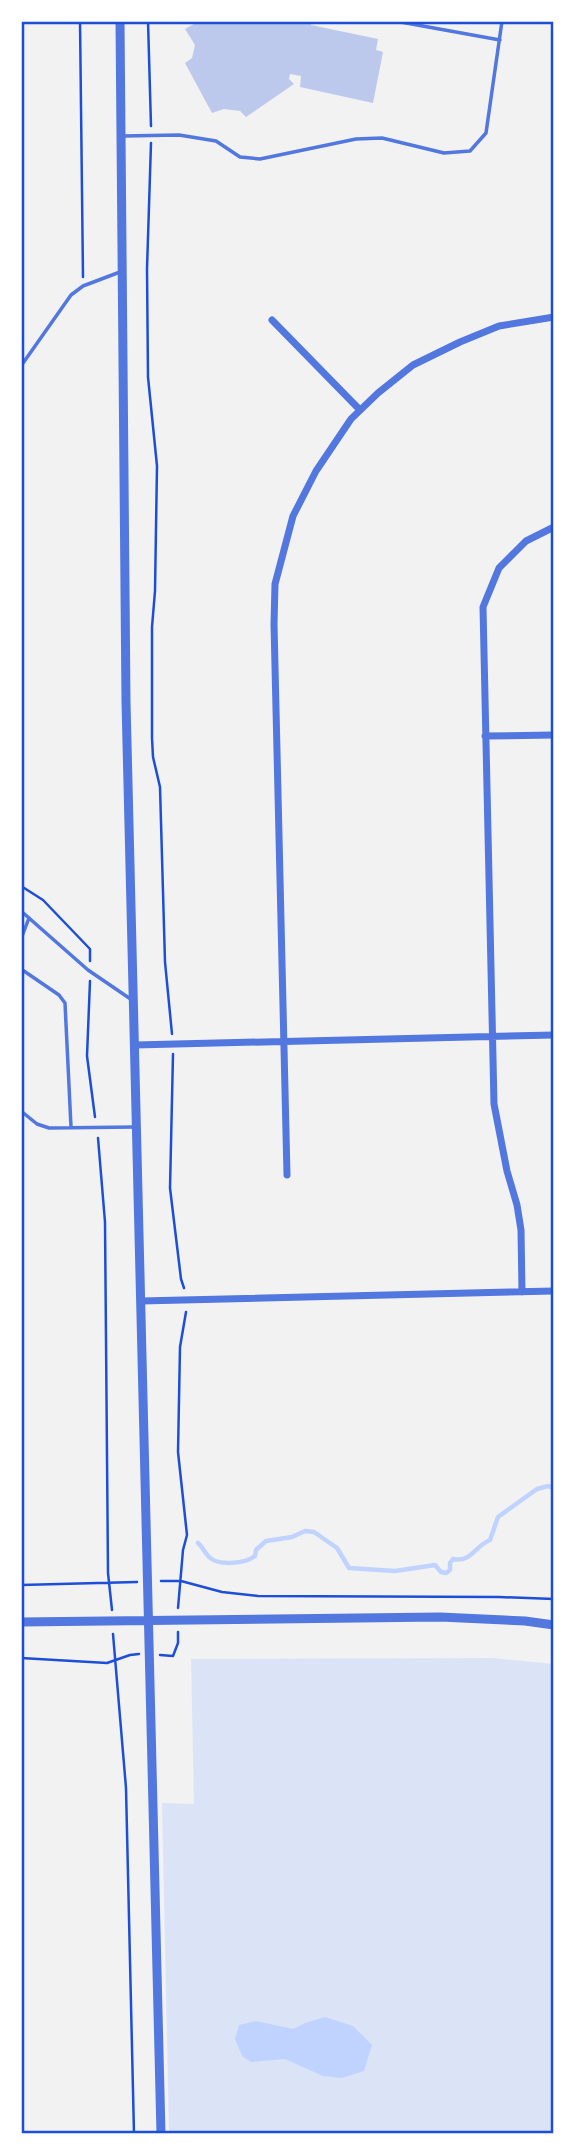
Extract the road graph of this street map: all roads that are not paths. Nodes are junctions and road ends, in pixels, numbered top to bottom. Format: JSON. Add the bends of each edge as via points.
{"nodes":[{"id":1,"x":120,"y":21,"type":"edge"},
{"id":2,"x":395,"y":21,"type":"edge"},
{"id":3,"x":502,"y":21,"type":"edge"},
{"id":4,"x":499,"y":40,"type":"junction"},
{"id":5,"x":121,"y":136,"type":"junction"},
{"id":6,"x":122,"y":271,"type":"junction"},
{"id":7,"x":554,"y":317,"type":"edge"},
{"id":8,"x":272,"y":320,"type":"dead end"},
{"id":9,"x":21,"y":366,"type":"edge"},
{"id":10,"x":360,"y":410,"type":"junction"},
{"id":11,"x":554,"y":527,"type":"edge"},
{"id":12,"x":554,"y":735,"type":"edge"},
{"id":13,"x":485,"y":736,"type":"junction"},
{"id":14,"x":21,"y":911,"type":"edge"},
{"id":15,"x":29,"y":918,"type":"junction"},
{"id":16,"x":21,"y":939,"type":"edge"},
{"id":17,"x":21,"y":969,"type":"edge"},
{"id":18,"x":134,"y":1002,"type":"junction"},
{"id":19,"x":554,"y":1035,"type":"edge"},
{"id":20,"x":491,"y":1037,"type":"junction"},
{"id":21,"x":284,"y":1041,"type":"junction"},
{"id":22,"x":135,"y":1045,"type":"junction"},
{"id":23,"x":21,"y":1111,"type":"edge"},
{"id":24,"x":71,"y":1127,"type":"junction"},
{"id":25,"x":137,"y":1127,"type":"junction"},
{"id":26,"x":287,"y":1175,"type":"dead end"},
{"id":27,"x":554,"y":1291,"type":"edge"},
{"id":28,"x":522,"y":1292,"type":"junction"},
{"id":29,"x":141,"y":1301,"type":"junction"},
{"id":30,"x":148,"y":1620,"type":"junction"},
{"id":31,"x":21,"y":1622,"type":"edge"},
{"id":32,"x":554,"y":1625,"type":"edge"},
{"id":33,"x":160,"y":2134,"type":"edge"}],
"edges":[{"from":1,"to":5,"type":"street"},
{"from":2,"to":4,"type":"lane"},
{"from":3,"to":4,"type":"lane"},
{"from":4,"to":5,"type":"lane","via":[[486,133],[470,151],[444,153],[382,138],[260,159],[240,158],[216,141],[180,135]]},
{"from":5,"to":6,"type":"street"},
{"from":6,"to":9,"type":"lane","via":[[83,286],[64,303]]},
{"from":6,"to":18,"type":"street"},
{"from":7,"to":10,"type":"street","via":[[499,326],[460,342],[413,365]]},
{"from":8,"to":10,"type":"street"},
{"from":10,"to":21,"type":"street","via":[[316,471],[293,516],[275,584]]},
{"from":11,"to":13,"type":"street","via":[[526,541],[499,568],[483,607]]},
{"from":12,"to":13,"type":"street"},
{"from":13,"to":20,"type":"street"},
{"from":14,"to":15,"type":"lane"},
{"from":15,"to":16,"type":"lane"},
{"from":15,"to":18,"type":"lane"},
{"from":17,"to":24,"type":"lane","via":[[65,1003]]},
{"from":18,"to":22,"type":"street"},
{"from":19,"to":20,"type":"street"},
{"from":20,"to":21,"type":"street"},
{"from":20,"to":28,"type":"street","via":[[494,1104],[522,1230]]},
{"from":21,"to":22,"type":"street"},
{"from":21,"to":26,"type":"street"},
{"from":22,"to":25,"type":"street"},
{"from":23,"to":24,"type":"lane","via":[[49,1128]]},
{"from":24,"to":25,"type":"lane"},
{"from":25,"to":29,"type":"street"},
{"from":27,"to":28,"type":"street"},
{"from":28,"to":29,"type":"street"},
{"from":29,"to":30,"type":"street"},
{"from":30,"to":31,"type":"street"},
{"from":30,"to":32,"type":"street","via":[[440,1617]]},
{"from":30,"to":33,"type":"street"}]}
